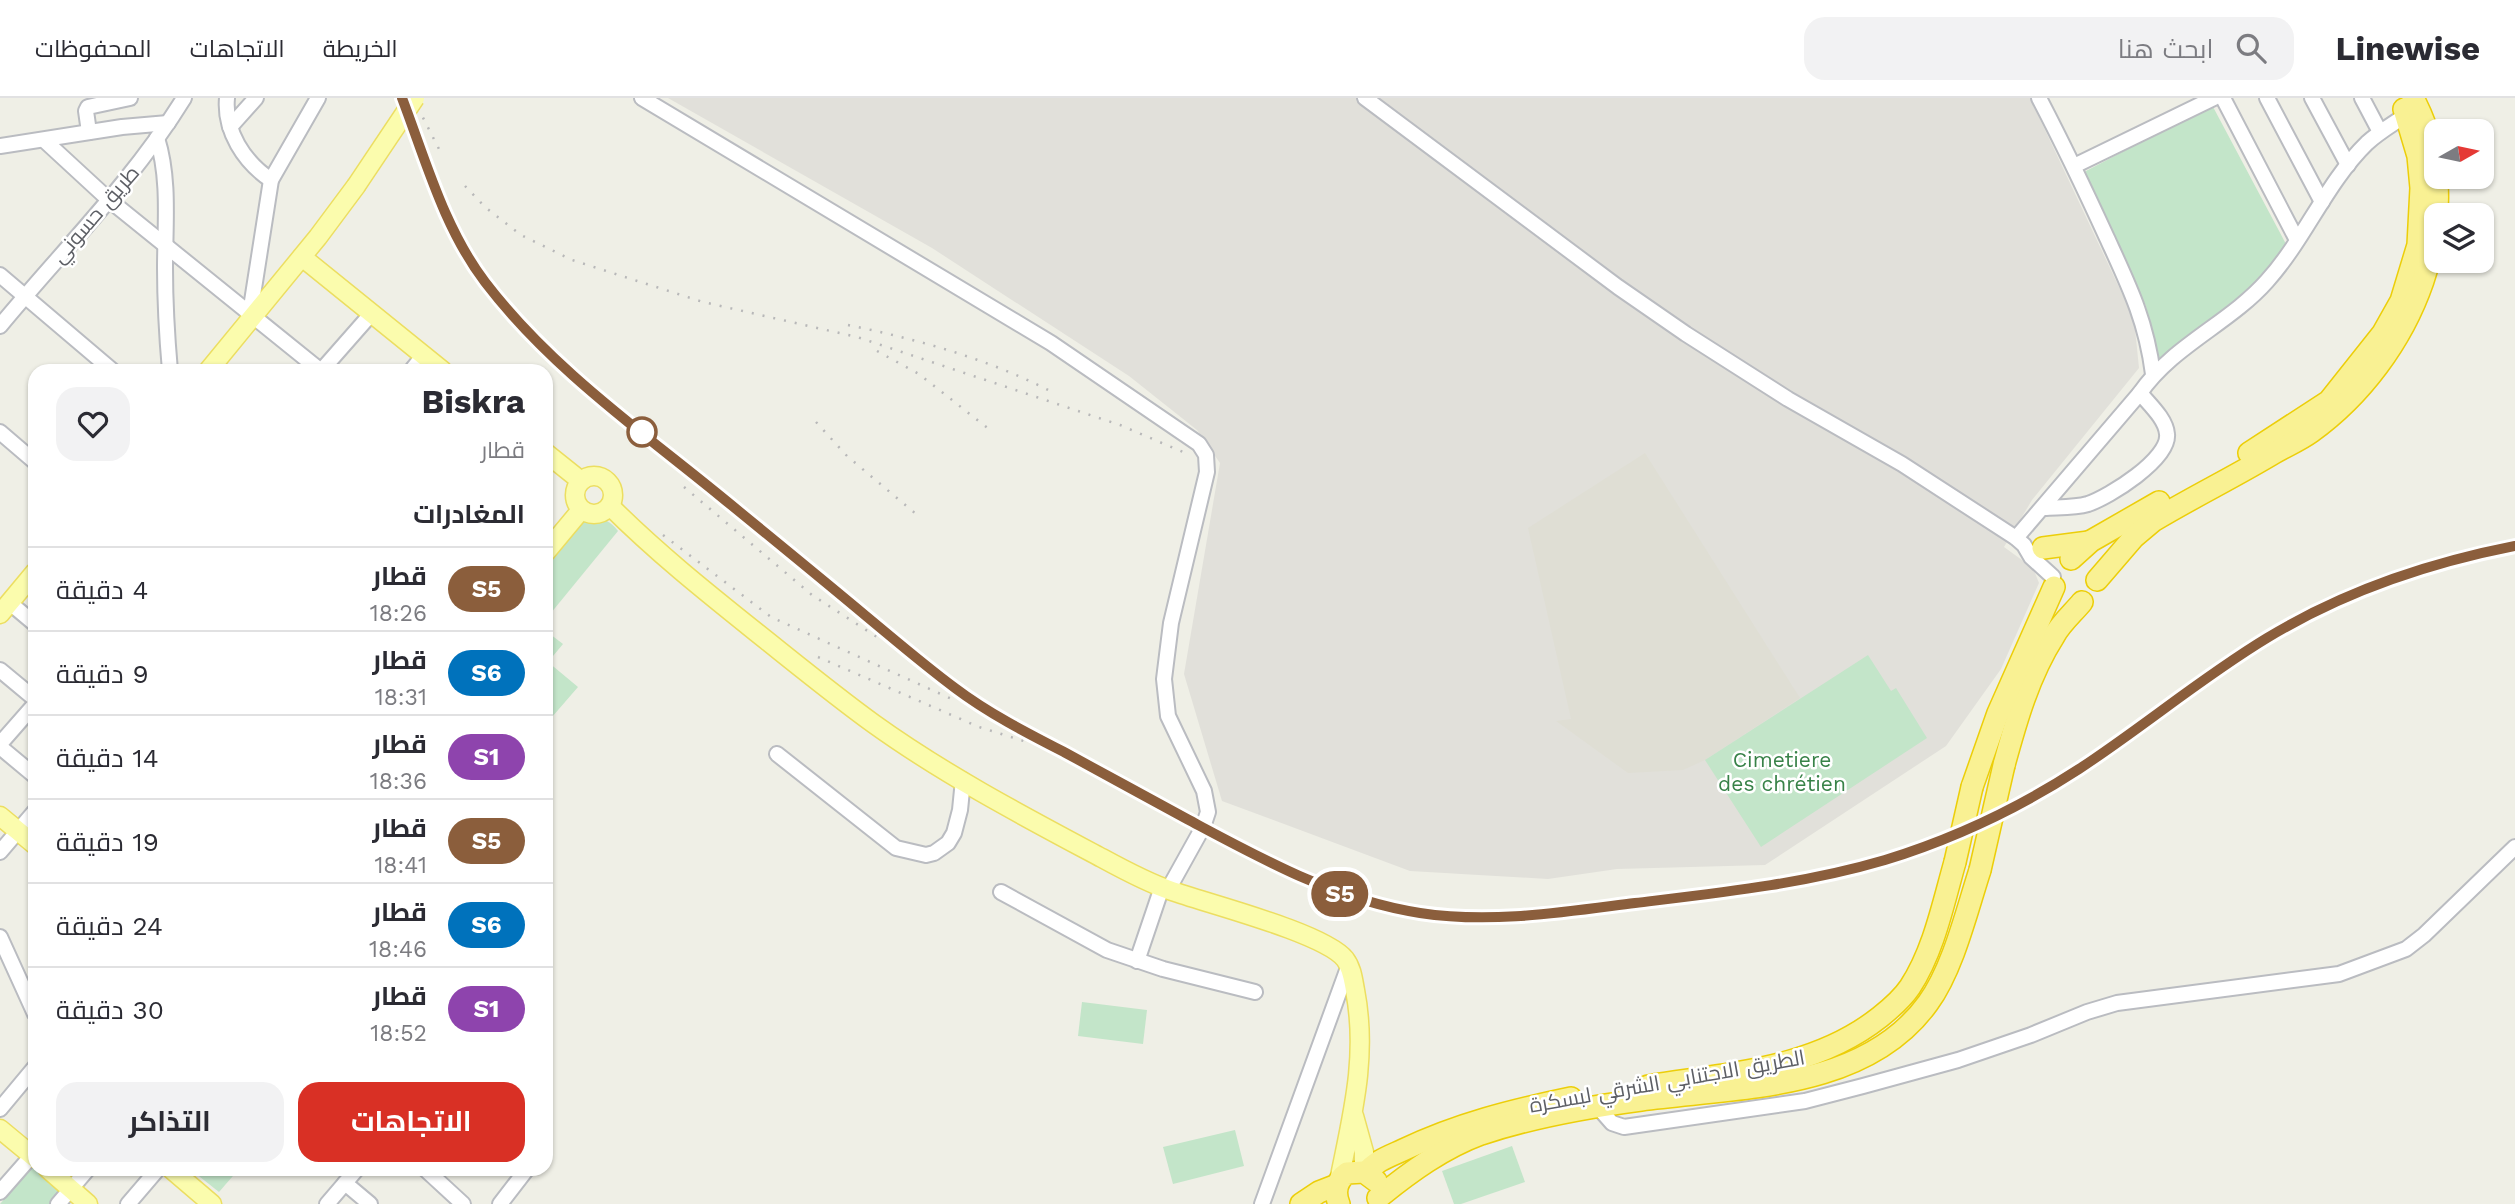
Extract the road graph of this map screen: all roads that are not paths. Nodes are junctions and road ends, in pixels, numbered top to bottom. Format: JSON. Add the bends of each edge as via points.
{"nodes":[{"id":1,"x":130,"y":98,"type":"edge"},
{"id":2,"x":184,"y":98,"type":"edge"},
{"id":3,"x":227,"y":98,"type":"edge"},
{"id":4,"x":256,"y":98,"type":"edge"},
{"id":5,"x":415,"y":98,"type":"edge"},
{"id":6,"x":642,"y":98,"type":"edge"},
{"id":7,"x":1365,"y":98,"type":"edge"},
{"id":8,"x":2039,"y":98,"type":"edge"},
{"id":9,"x":2214,"y":98,"type":"edge"},
{"id":10,"x":2222,"y":98,"type":"edge"},
{"id":11,"x":2267,"y":98,"type":"edge"},
{"id":12,"x":2312,"y":98,"type":"edge"},
{"id":13,"x":2362,"y":98,"type":"edge"},
{"id":14,"x":311,"y":101,"type":"edge"},
{"id":15,"x":2406,"y":104,"type":"edge"},
{"id":16,"x":169,"y":124,"type":"junction"},
{"id":17,"x":230,"y":127,"type":"junction"},
{"id":18,"x":89,"y":132,"type":"junction"},
{"id":19,"x":2380,"y":132,"type":"junction"},
{"id":20,"x":158,"y":138,"type":"junction"},
{"id":21,"x":44,"y":140,"type":"junction"},
{"id":22,"x":0,"y":146,"type":"edge"},
{"id":23,"x":2348,"y":165,"type":"junction"},
{"id":24,"x":2074,"y":166,"type":"junction"},
{"id":25,"x":271,"y":180,"type":"junction"},
{"id":26,"x":108,"y":199,"type":"junction"},
{"id":27,"x":2322,"y":202,"type":"junction"},
{"id":28,"x":2297,"y":240,"type":"junction"},
{"id":29,"x":167,"y":244,"type":"junction"},
{"id":30,"x":302,"y":257,"type":"junction"},
{"id":31,"x":0,"y":275,"type":"edge"},
{"id":32,"x":25,"y":296,"type":"junction"},
{"id":33,"x":372,"y":313,"type":"junction"},
{"id":34,"x":251,"y":315,"type":"junction"},
{"id":35,"x":0,"y":326,"type":"edge"},
{"id":36,"x":424,"y":355,"type":"junction"},
{"id":37,"x":105,"y":364,"type":"edge"},
{"id":38,"x":170,"y":364,"type":"edge"},
{"id":39,"x":213,"y":364,"type":"edge"},
{"id":40,"x":312,"y":364,"type":"edge"},
{"id":41,"x":327,"y":364,"type":"edge"},
{"id":42,"x":417,"y":364,"type":"edge"},
{"id":43,"x":435,"y":364,"type":"edge"},
{"id":44,"x":2153,"y":374,"type":"junction"},
{"id":45,"x":2140,"y":393,"type":"junction"},
{"id":46,"x":0,"y":432,"type":"edge"},
{"id":47,"x":28,"y":456,"type":"edge"},
{"id":48,"x":553,"y":459,"type":"edge"},
{"id":49,"x":581,"y":481,"type":"junction"},
{"id":50,"x":610,"y":506,"type":"junction"},
{"id":51,"x":2044,"y":508,"type":"junction"},
{"id":52,"x":581,"y":510,"type":"junction"},
{"id":53,"x":2091,"y":541,"type":"junction"},
{"id":54,"x":553,"y":543,"type":"edge"},
{"id":55,"x":2028,"y":544,"type":"junction"},
{"id":56,"x":2069,"y":559,"type":"junction"},
{"id":57,"x":28,"y":580,"type":"edge"},
{"id":58,"x":2097,"y":580,"type":"junction"},
{"id":59,"x":2054,"y":582,"type":"junction"},
{"id":60,"x":2082,"y":602,"type":"junction"},
{"id":61,"x":5,"y":608,"type":"edge"},
{"id":62,"x":28,"y":620,"type":"edge"},
{"id":63,"x":0,"y":670,"type":"edge"},
{"id":64,"x":28,"y":696,"type":"edge"},
{"id":65,"x":28,"y":711,"type":"edge"},
{"id":66,"x":0,"y":745,"type":"edge"},
{"id":67,"x":777,"y":754,"type":"dead end"},
{"id":68,"x":28,"y":770,"type":"edge"},
{"id":69,"x":963,"y":780,"type":"junction"},
{"id":70,"x":0,"y":816,"type":"edge"},
{"id":71,"x":28,"y":819,"type":"edge"},
{"id":72,"x":18,"y":831,"type":"junction"},
{"id":73,"x":28,"y":839,"type":"edge"},
{"id":74,"x":2515,"y":847,"type":"edge"},
{"id":75,"x":0,"y":852,"type":"edge"},
{"id":76,"x":1165,"y":888,"type":"junction"},
{"id":77,"x":1001,"y":892,"type":"dead end"},
{"id":78,"x":0,"y":937,"type":"edge"},
{"id":79,"x":1137,"y":961,"type":"junction"},
{"id":80,"x":1349,"y":965,"type":"junction"},
{"id":81,"x":1255,"y":992,"type":"dead end"},
{"id":82,"x":28,"y":999,"type":"edge"},
{"id":83,"x":1332,"y":1009,"type":"junction"},
{"id":84,"x":1359,"y":1016,"type":"junction"},
{"id":85,"x":28,"y":1075,"type":"edge"},
{"id":86,"x":1598,"y":1107,"type":"junction"},
{"id":87,"x":0,"y":1109,"type":"edge"},
{"id":88,"x":1353,"y":1113,"type":"junction"},
{"id":89,"x":0,"y":1129,"type":"edge"},
{"id":90,"x":28,"y":1150,"type":"edge"},
{"id":91,"x":28,"y":1162,"type":"edge"},
{"id":92,"x":1365,"y":1172,"type":"junction"},
{"id":93,"x":56,"y":1176,"type":"edge"},
{"id":94,"x":82,"y":1176,"type":"edge"},
{"id":95,"x":152,"y":1176,"type":"edge"},
{"id":96,"x":180,"y":1176,"type":"edge"},
{"id":97,"x":351,"y":1176,"type":"edge"},
{"id":98,"x":432,"y":1176,"type":"edge"},
{"id":99,"x":522,"y":1176,"type":"edge"},
{"id":100,"x":345,"y":1183,"type":"junction"},
{"id":101,"x":71,"y":1189,"type":"junction"},
{"id":102,"x":1338,"y":1190,"type":"edge"},
{"id":103,"x":0,"y":1192,"type":"edge"},
{"id":104,"x":1376,"y":1202,"type":"edge"},
{"id":105,"x":460,"y":1203,"type":"edge"},
{"id":106,"x":58,"y":1204,"type":"edge"},
{"id":107,"x":88,"y":1204,"type":"edge"},
{"id":108,"x":128,"y":1204,"type":"edge"},
{"id":109,"x":212,"y":1204,"type":"edge"},
{"id":110,"x":327,"y":1204,"type":"edge"},
{"id":111,"x":370,"y":1204,"type":"edge"},
{"id":112,"x":500,"y":1204,"type":"edge"},
{"id":113,"x":1262,"y":1204,"type":"edge"},
{"id":114,"x":1301,"y":1204,"type":"edge"}],
"edges":[{"from":1,"to":18,"type":"street","via":[[88,107]]},
{"from":2,"to":16,"type":"street","name":"طريق حسوني"},
{"from":3,"to":17,"type":"street"},
{"from":4,"to":17,"type":"street"},
{"from":5,"to":30,"type":"main road","bridge":true},
{"from":6,"to":76,"type":"street","via":[[1051,343],[1199,444],[1208,472],[1171,623],[1164,679],[1168,716],[1204,792],[1208,812]]},
{"from":7,"to":55,"type":"street","via":[[1686,334]]},
{"from":8,"to":24,"type":"street"},
{"from":9,"to":24,"type":"street"},
{"from":10,"to":28,"type":"street"},
{"from":11,"to":27,"type":"street"},
{"from":12,"to":23,"type":"street"},
{"from":13,"to":19,"type":"street"},
{"from":14,"to":25,"type":"street"},
{"from":15,"to":19,"type":"street"},
{"from":15,"to":53,"type":"highway","via":[[2421,188],[2418,245],[2401,301],[2383,333],[2329,401],[2246,455]]},
{"from":15,"to":58,"type":"highway","via":[[2419,110],[2432,150],[2436,214],[2425,278],[2396,341],[2357,392],[2310,433],[2153,521]]},
{"from":16,"to":18,"type":"street"},
{"from":16,"to":20,"type":"street","name":"طريق حسوني"},
{"from":17,"to":25,"type":"street","via":[[247,161]]},
{"from":18,"to":21,"type":"street"},
{"from":19,"to":23,"type":"street"},
{"from":20,"to":26,"type":"street","name":"طريق حسوني"},
{"from":20,"to":29,"type":"street"},
{"from":21,"to":22,"type":"street"},
{"from":21,"to":26,"type":"street"},
{"from":23,"to":27,"type":"street"},
{"from":24,"to":44,"type":"street","via":[[2138,307],[2149,340]]},
{"from":25,"to":34,"type":"street"},
{"from":26,"to":29,"type":"street"},
{"from":26,"to":32,"type":"street","name":"طريق حسوني"},
{"from":27,"to":28,"type":"street"},
{"from":28,"to":44,"type":"street","via":[[2258,290]]},
{"from":29,"to":34,"type":"street"},
{"from":29,"to":38,"type":"street"},
{"from":30,"to":33,"type":"main road"},
{"from":30,"to":34,"type":"main road"},
{"from":31,"to":32,"type":"street"},
{"from":32,"to":35,"type":"street","name":"طريق حسوني"},
{"from":32,"to":37,"type":"street"},
{"from":33,"to":36,"type":"main road"},
{"from":33,"to":41,"type":"street"},
{"from":34,"to":39,"type":"main road"},
{"from":34,"to":40,"type":"street"},
{"from":36,"to":42,"type":"street"},
{"from":36,"to":43,"type":"main road"},
{"from":44,"to":45,"type":"street"},
{"from":45,"to":51,"type":"street"},
{"from":45,"to":51,"type":"street","via":[[2163,422],[2168,437],[2142,472],[2089,504]]},
{"from":46,"to":47,"type":"street"},
{"from":48,"to":49,"type":"main road"},
{"from":49,"to":50,"type":"main road","via":[[598,477],[609,483]]},
{"from":49,"to":52,"type":"main road","via":[[575,492]]},
{"from":50,"to":52,"type":"main road","via":[[593,515]]},
{"from":50,"to":69,"type":"main road","via":[[695,583],[811,675],[875,724]]},
{"from":51,"to":55,"type":"street"},
{"from":52,"to":54,"type":"main road"},
{"from":53,"to":55,"type":"highway"},
{"from":53,"to":56,"type":"highway"},
{"from":55,"to":56,"type":"street"},
{"from":55,"to":59,"type":"street","via":[[2031,557]]},
{"from":56,"to":58,"type":"highway","via":[[2091,566]]},
{"from":56,"to":59,"type":"highway","via":[[2061,564]]},
{"from":57,"to":61,"type":"main road"},
{"from":58,"to":60,"type":"highway","via":[[2090,597]]},
{"from":59,"to":60,"type":"highway","via":[[2065,600]]},
{"from":59,"to":92,"type":"highway","name":"الطريق الاجتنابي الشرقي لبسكرة","bridge":true,"via":[[1972,787],[1939,919],[1922,965],[1891,1009],[1826,1050],[1768,1067],[1519,1108],[1435,1135]]},
{"from":60,"to":86,"type":"highway","name":"الطريق الاجتنابي الشرقي لبسكرة","bridge":true,"via":[[2039,662],[2019,712],[1962,926],[1928,1003],[1907,1026],[1884,1044],[1833,1069],[1781,1084]]},
{"from":61,"to":62,"type":"street"},
{"from":63,"to":64,"type":"street"},
{"from":65,"to":66,"type":"street"},
{"from":66,"to":68,"type":"street"},
{"from":67,"to":69,"type":"street","via":[[896,848],[926,855],[948,843],[954,833]]},
{"from":69,"to":76,"type":"main road","via":[[1069,841]]},
{"from":70,"to":72,"type":"main road"},
{"from":71,"to":72,"type":"street"},
{"from":72,"to":73,"type":"main road"},
{"from":72,"to":75,"type":"street"},
{"from":74,"to":86,"type":"street","via":[[2406,948],[2339,974],[2105,1006],[1958,1060],[1805,1101],[1624,1127],[1612,1123]]},
{"from":76,"to":79,"type":"street"},
{"from":76,"to":80,"type":"main road","via":[[1294,931],[1332,947]]},
{"from":77,"to":79,"type":"street","via":[[1081,937]]},
{"from":78,"to":82,"type":"street"},
{"from":79,"to":81,"type":"street"},
{"from":80,"to":83,"type":"street"},
{"from":80,"to":84,"type":"main road"},
{"from":83,"to":84,"type":"street","via":[[1348,1006]]},
{"from":83,"to":113,"type":"street"},
{"from":84,"to":88,"type":"main road","via":[[1360,1075]]},
{"from":85,"to":87,"type":"street"},
{"from":86,"to":104,"type":"highway","name":"الطريق الاجتنابي الشرقي لبسكرة","via":[[1481,1134],[1428,1161]]},
{"from":88,"to":92,"type":"main road"},
{"from":88,"to":102,"type":"main road"},
{"from":89,"to":90,"type":"main road"},
{"from":91,"to":103,"type":"street"},
{"from":92,"to":102,"type":"highway","name":"الطريق الاجتنابي الشرقي لبسكرة","via":[[1347,1173]]},
{"from":92,"to":104,"type":"highway","via":[[1378,1186]]},
{"from":93,"to":101,"type":"main road"},
{"from":94,"to":101,"type":"street"},
{"from":95,"to":108,"type":"street"},
{"from":96,"to":109,"type":"main road"},
{"from":97,"to":100,"type":"street"},
{"from":98,"to":105,"type":"street"},
{"from":99,"to":112,"type":"street"},
{"from":100,"to":110,"type":"street"},
{"from":100,"to":111,"type":"street"},
{"from":101,"to":106,"type":"street"},
{"from":101,"to":107,"type":"main road"},
{"from":102,"to":114,"type":"highway","via":[[1319,1192]]}]}
